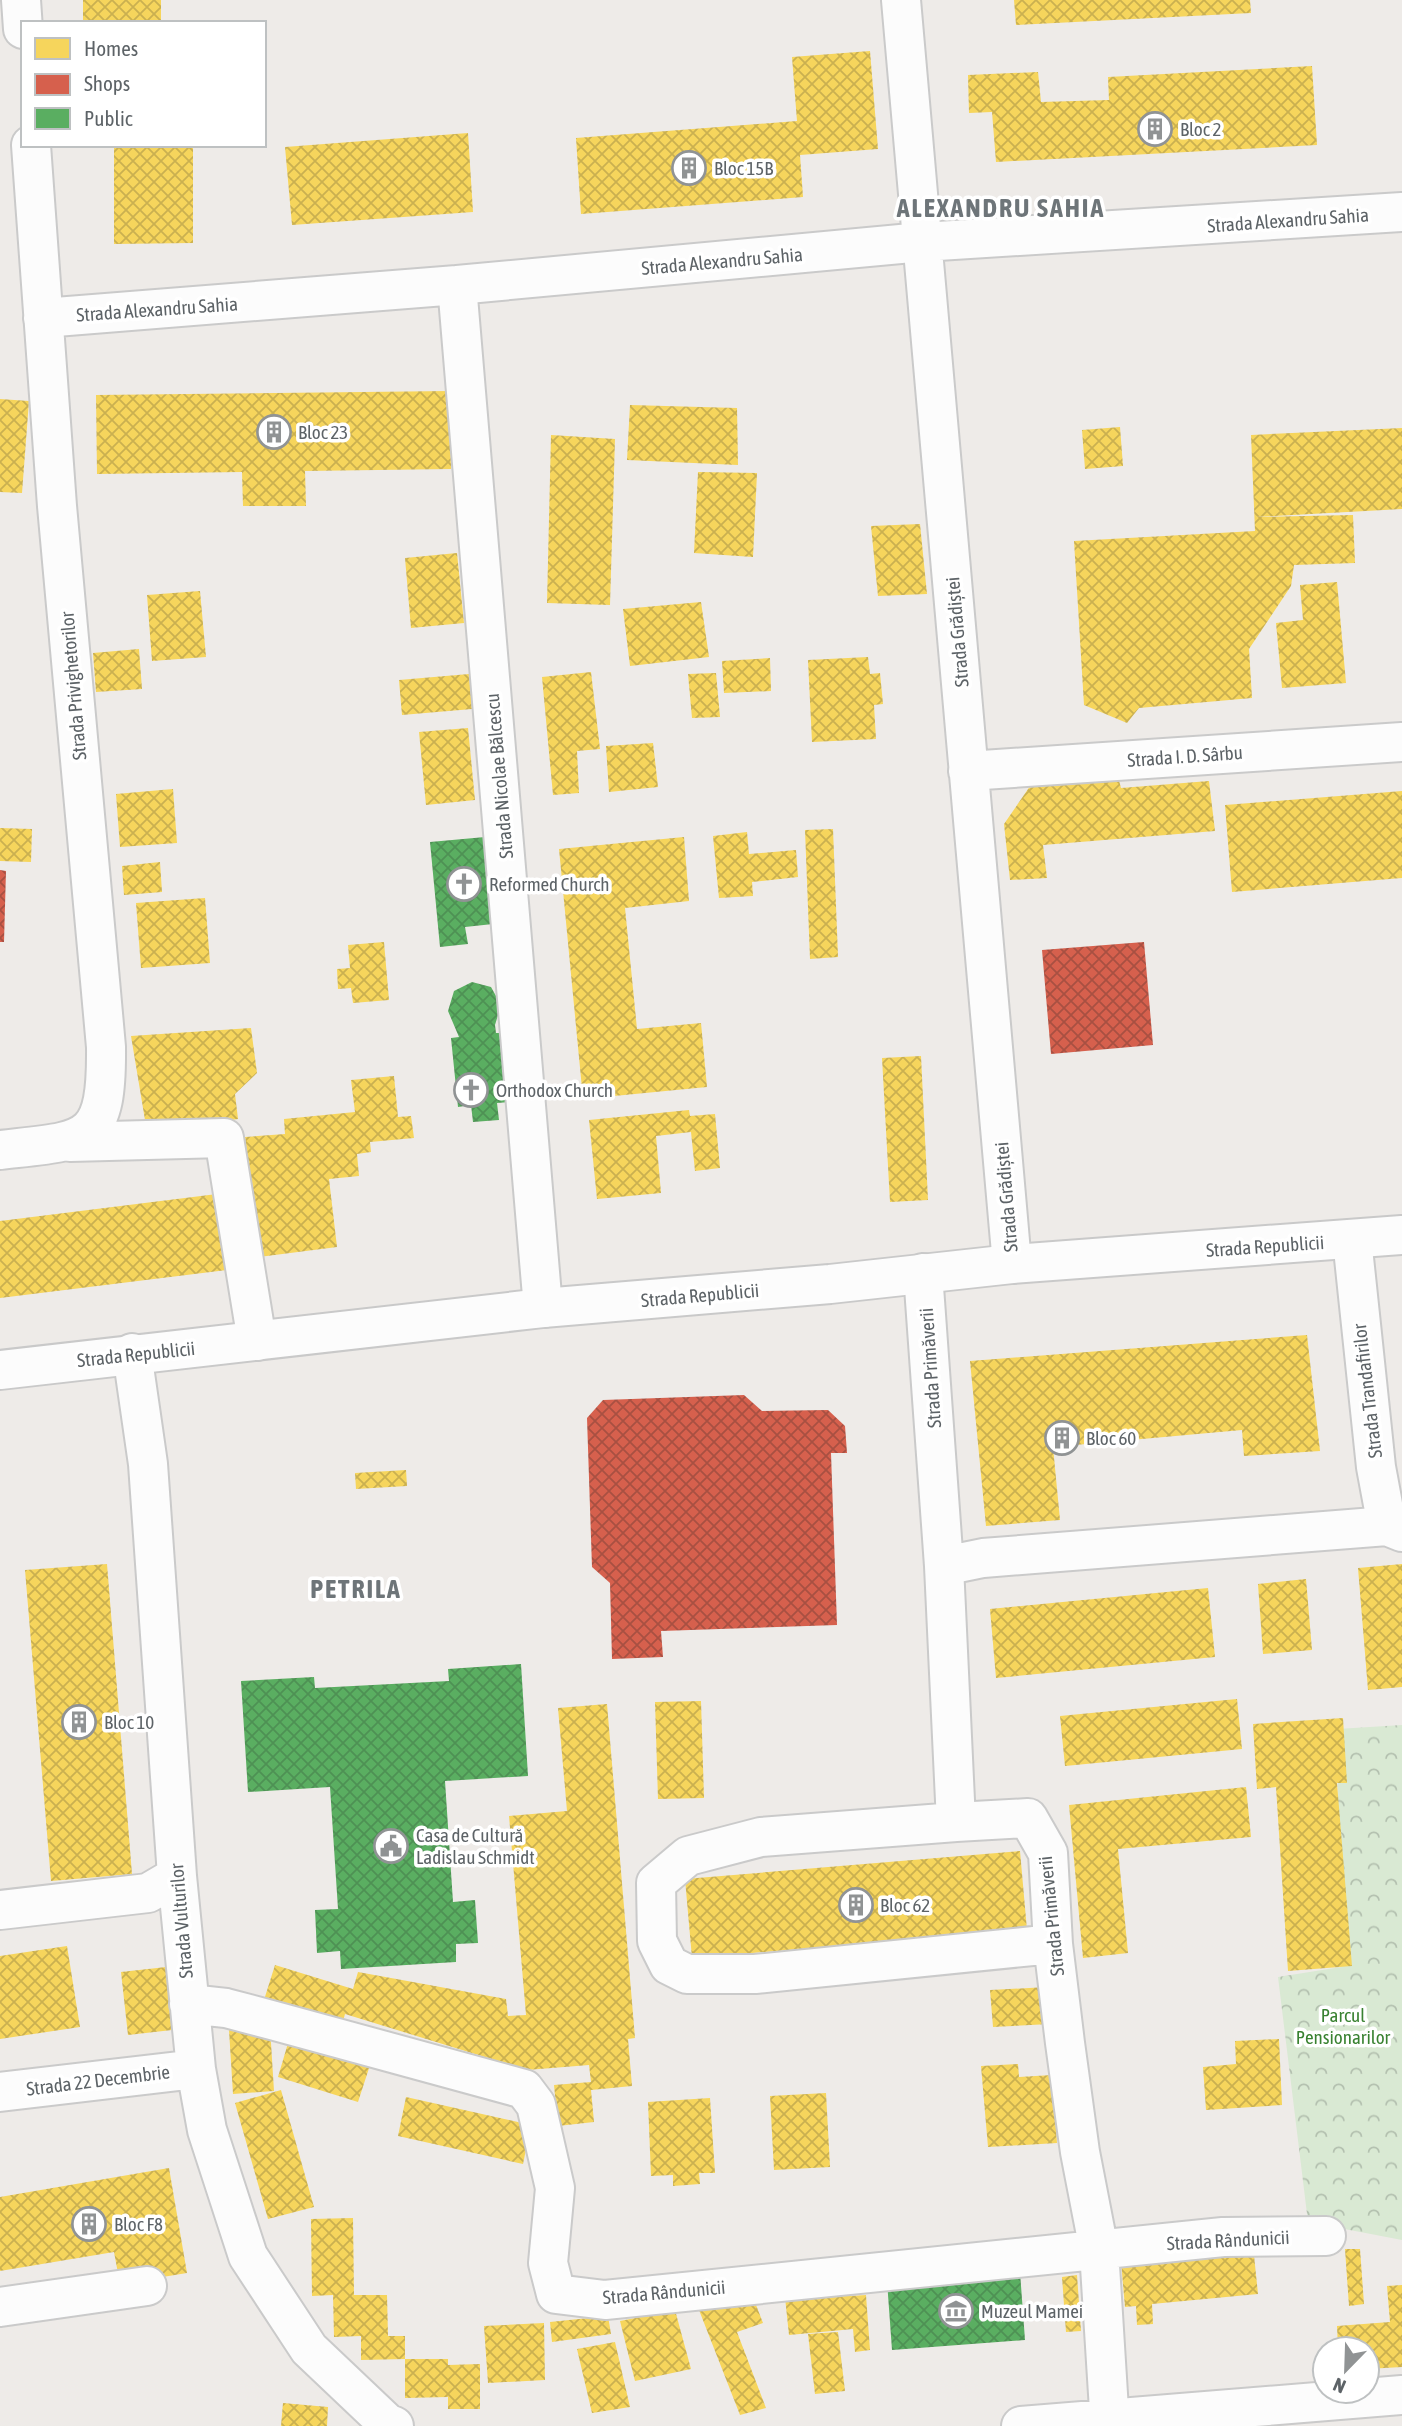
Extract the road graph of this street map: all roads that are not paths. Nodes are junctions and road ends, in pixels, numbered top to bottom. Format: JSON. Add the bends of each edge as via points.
{"nodes":[{"id":1,"x":21,"y":0,"type":"edge"},
{"id":2,"x":901,"y":0,"type":"edge"},
{"id":3,"x":22,"y":21,"type":"edge"},
{"id":4,"x":31,"y":147,"type":"edge"},
{"id":5,"x":1402,"y":212,"type":"edge"},
{"id":6,"x":922,"y":242,"type":"junction"},
{"id":7,"x":457,"y":285,"type":"junction"},
{"id":8,"x":43,"y":318,"type":"junction"},
{"id":9,"x":1402,"y":742,"type":"edge"},
{"id":10,"x":968,"y":771,"type":"junction"},
{"id":11,"x":70,"y":1142,"type":"junction"},
{"id":12,"x":0,"y":1150,"type":"edge"},
{"id":13,"x":1402,"y":1235,"type":"edge"},
{"id":14,"x":1352,"y":1239,"type":"junction"},
{"id":15,"x":1012,"y":1264,"type":"junction"},
{"id":16,"x":923,"y":1273,"type":"junction"},
{"id":17,"x":543,"y":1308,"type":"junction"},
{"id":18,"x":257,"y":1341,"type":"junction"},
{"id":19,"x":132,"y":1353,"type":"junction"},
{"id":20,"x":0,"y":1370,"type":"edge"},
{"id":21,"x":1395,"y":1529,"type":"edge"},
{"id":22,"x":944,"y":1566,"type":"junction"},
{"id":23,"x":956,"y":1822,"type":"junction"},
{"id":24,"x":177,"y":1876,"type":"junction"},
{"id":25,"x":0,"y":1910,"type":"edge"},
{"id":26,"x":1054,"y":1944,"type":"junction"},
{"id":27,"x":189,"y":2004,"type":"junction"},
{"id":28,"x":195,"y":2069,"type":"junction"},
{"id":29,"x":0,"y":2092,"type":"edge"},
{"id":30,"x":1326,"y":2236,"type":"dead end"},
{"id":31,"x":1099,"y":2250,"type":"junction"},
{"id":32,"x":147,"y":2286,"type":"dead end"},
{"id":33,"x":0,"y":2307,"type":"edge"},
{"id":34,"x":1402,"y":2395,"type":"edge"},
{"id":35,"x":1110,"y":2422,"type":"edge"},
{"id":36,"x":394,"y":2426,"type":"edge"},
{"id":37,"x":1021,"y":2426,"type":"edge"}],
"edges":[{"from":1,"to":3,"type":"street"},
{"from":2,"to":6,"type":"street","name":"Strada Grădiștei"},
{"from":4,"to":8,"type":"street","name":"Strada Privighetorilor"},
{"from":5,"to":6,"type":"street","name":"Strada Alexandru Sahia"},
{"from":6,"to":7,"type":"street","name":"Strada Alexandru Sahia"},
{"from":6,"to":10,"type":"street","name":"Strada Grădiștei"},
{"from":7,"to":8,"type":"street","name":"Strada Alexandru Sahia"},
{"from":7,"to":17,"type":"street","name":"Strada Nicolae Bălcescu"},
{"from":8,"to":11,"type":"street","name":"Strada Privighetorilor","via":[[106,1047],[106,1093],[98,1121]]},
{"from":9,"to":10,"type":"street","name":"Strada I. D. Sârbu"},
{"from":10,"to":15,"type":"street","name":"Strada Grădiștei"},
{"from":11,"to":12,"type":"street"},
{"from":11,"to":18,"type":"street","via":[[224,1138]]},
{"from":13,"to":14,"type":"street","name":"Strada Republicii"},
{"from":14,"to":15,"type":"street","name":"Strada Republicii"},
{"from":14,"to":21,"type":"street","name":"Strada Trandafirilor","via":[[1376,1467]]},
{"from":15,"to":16,"type":"street","name":"Strada Republicii"},
{"from":16,"to":17,"type":"street","name":"Strada Republicii"},
{"from":16,"to":22,"type":"street","name":"Strada Primăverii"},
{"from":17,"to":18,"type":"street","name":"Strada Republicii"},
{"from":18,"to":19,"type":"street","name":"Strada Republicii"},
{"from":19,"to":20,"type":"street","name":"Strada Republicii"},
{"from":19,"to":24,"type":"street","name":"Strada Vulturilor","via":[[148,1464]]},
{"from":21,"to":22,"type":"street","via":[[983,1558]]},
{"from":22,"to":23,"type":"street","name":"Strada Primăverii"},
{"from":23,"to":26,"type":"street","name":"Strada Primăverii","via":[[1028,1818],[1048,1853]]},
{"from":23,"to":26,"type":"street","via":[[761,1838],[688,1856],[656,1883],[657,1941],[669,1965],[688,1974],[755,1975]]},
{"from":24,"to":25,"type":"street","via":[[148,1893]]},
{"from":24,"to":27,"type":"street","name":"Strada Vulturilor"},
{"from":26,"to":31,"type":"street","name":"Strada Primăverii","via":[[1080,2152]]},
{"from":27,"to":28,"type":"street","name":"Strada Vulturilor"},
{"from":27,"to":31,"type":"street","name":"Strada Rândunicii","via":[[226,2008],[524,2089],[536,2105],[555,2188],[548,2263],[556,2294],[605,2300]]},
{"from":28,"to":29,"type":"street","name":"Strada 22 Decembrie"},
{"from":28,"to":36,"type":"street","name":"Strada Vulturilor","via":[[207,2130],[248,2256],[309,2349]]},
{"from":30,"to":31,"type":"street","name":"Strada Rândunicii","via":[[1223,2237]]},
{"from":31,"to":35,"type":"street","name":"Strada Primăverii"},
{"from":32,"to":33,"type":"street"},
{"from":34,"to":35,"type":"street"},
{"from":35,"to":37,"type":"street"}]}
